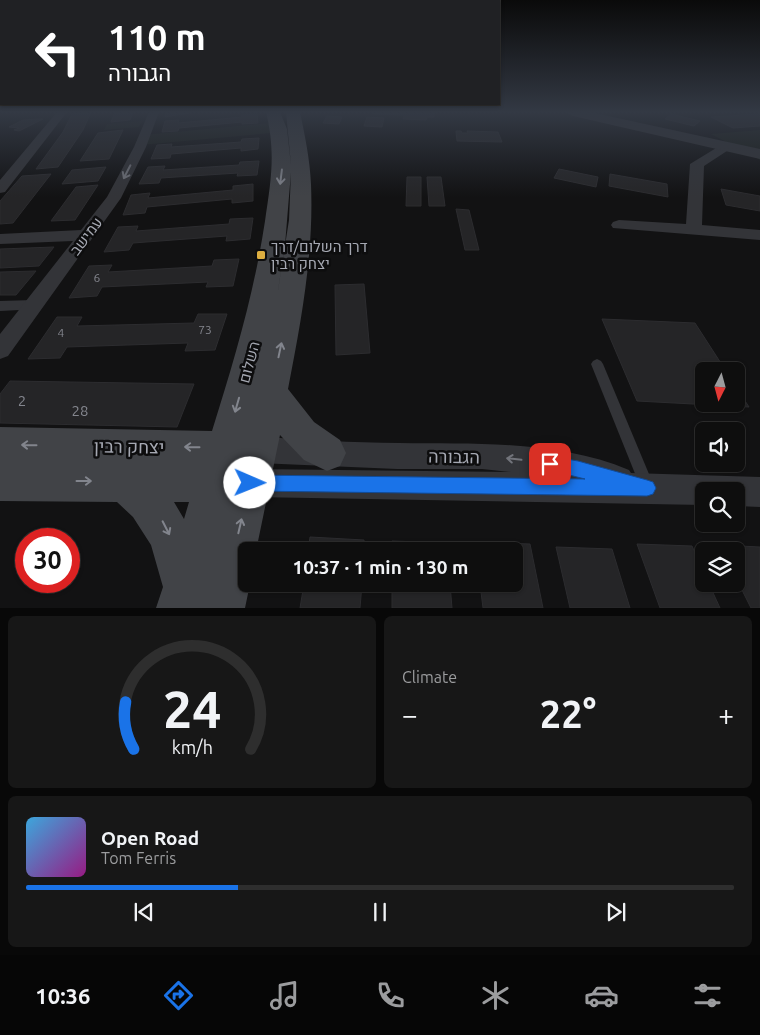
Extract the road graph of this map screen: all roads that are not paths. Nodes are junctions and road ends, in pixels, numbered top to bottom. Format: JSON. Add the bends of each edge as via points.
{"nodes":[{"id":1,"x":39,"y":140,"type":"edge"},
{"id":2,"x":143,"y":140,"type":"edge"},
{"id":3,"x":280,"y":140,"type":"edge"},
{"id":4,"x":298,"y":140,"type":"edge"},
{"id":5,"x":701,"y":140,"type":"edge"},
{"id":6,"x":722,"y":140,"type":"edge"},
{"id":7,"x":726,"y":146,"type":"junction"},
{"id":8,"x":760,"y":149,"type":"edge"},
{"id":9,"x":760,"y":154,"type":"edge"},
{"id":10,"x":0,"y":189,"type":"edge"},
{"id":11,"x":620,"y":226,"type":"dead end"},
{"id":12,"x":694,"y":229,"type":"junction"},
{"id":13,"x":87,"y":235,"type":"junction"},
{"id":14,"x":760,"y":235,"type":"edge"},
{"id":15,"x":0,"y":239,"type":"edge"},
{"id":16,"x":34,"y":305,"type":"junction"},
{"id":17,"x":0,"y":306,"type":"edge"},
{"id":18,"x":0,"y":350,"type":"edge"},
{"id":19,"x":598,"y":364,"type":"dead end"},
{"id":20,"x":271,"y":390,"type":"junction"},
{"id":21,"x":0,"y":444,"type":"edge"},
{"id":22,"x":327,"y":453,"type":"junction"},
{"id":23,"x":237,"y":466,"type":"junction"},
{"id":24,"x":0,"y":481,"type":"edge"},
{"id":25,"x":122,"y":481,"type":"junction"},
{"id":26,"x":647,"y":488,"type":"junction"},
{"id":27,"x":760,"y":492,"type":"edge"},
{"id":28,"x":183,"y":597,"type":"edge"},
{"id":29,"x":221,"y":608,"type":"edge"}],
"edges":[{"from":1,"to":10,"type":"street"},
{"from":2,"to":13,"type":"street","name":"עמישב","one_way":true,"via":[[114,198]]},
{"from":3,"to":23,"type":"main road","name":"השלום","one_way":true,"via":[[282,169],[273,245]]},
{"from":20,"to":4,"type":"main road","name":"השלום","one_way":true,"via":[[299,238],[302,166]]},
{"from":5,"to":7,"type":"street"},
{"from":6,"to":8,"type":"street"},
{"from":7,"to":9,"type":"street"},
{"from":7,"to":12,"type":"street","via":[[697,164]]},
{"from":11,"to":12,"type":"street"},
{"from":12,"to":14,"type":"street"},
{"from":13,"to":15,"type":"street"},
{"from":13,"to":16,"type":"street","name":"עמישב"},
{"from":16,"to":17,"type":"street"},
{"from":16,"to":18,"type":"street","name":"עמישב"},
{"from":19,"to":26,"type":"lane"},
{"from":20,"to":22,"type":"main road","via":[[296,428]]},
{"from":20,"to":23,"type":"main road","name":"השלום"},
{"from":23,"to":21,"type":"main road","name":"יצחק רבין","one_way":true},
{"from":22,"to":23,"type":"street","name":"הגבורה"},
{"from":26,"to":22,"type":"street","name":"הגבורה","one_way":true,"via":[[536,461],[482,456]]},
{"from":23,"to":25,"type":"main road"},
{"from":23,"to":26,"type":"street","name":"הגבורה"},
{"from":23,"to":28,"type":"main road","name":"השלום"},
{"from":29,"to":23,"type":"main road","name":"השלום","one_way":true},
{"from":24,"to":25,"type":"main road","one_way":true},
{"from":25,"to":28,"type":"main road","one_way":true,"via":[[152,506],[165,525],[180,564]]},
{"from":26,"to":27,"type":"street","name":"הגבורה"}]}
